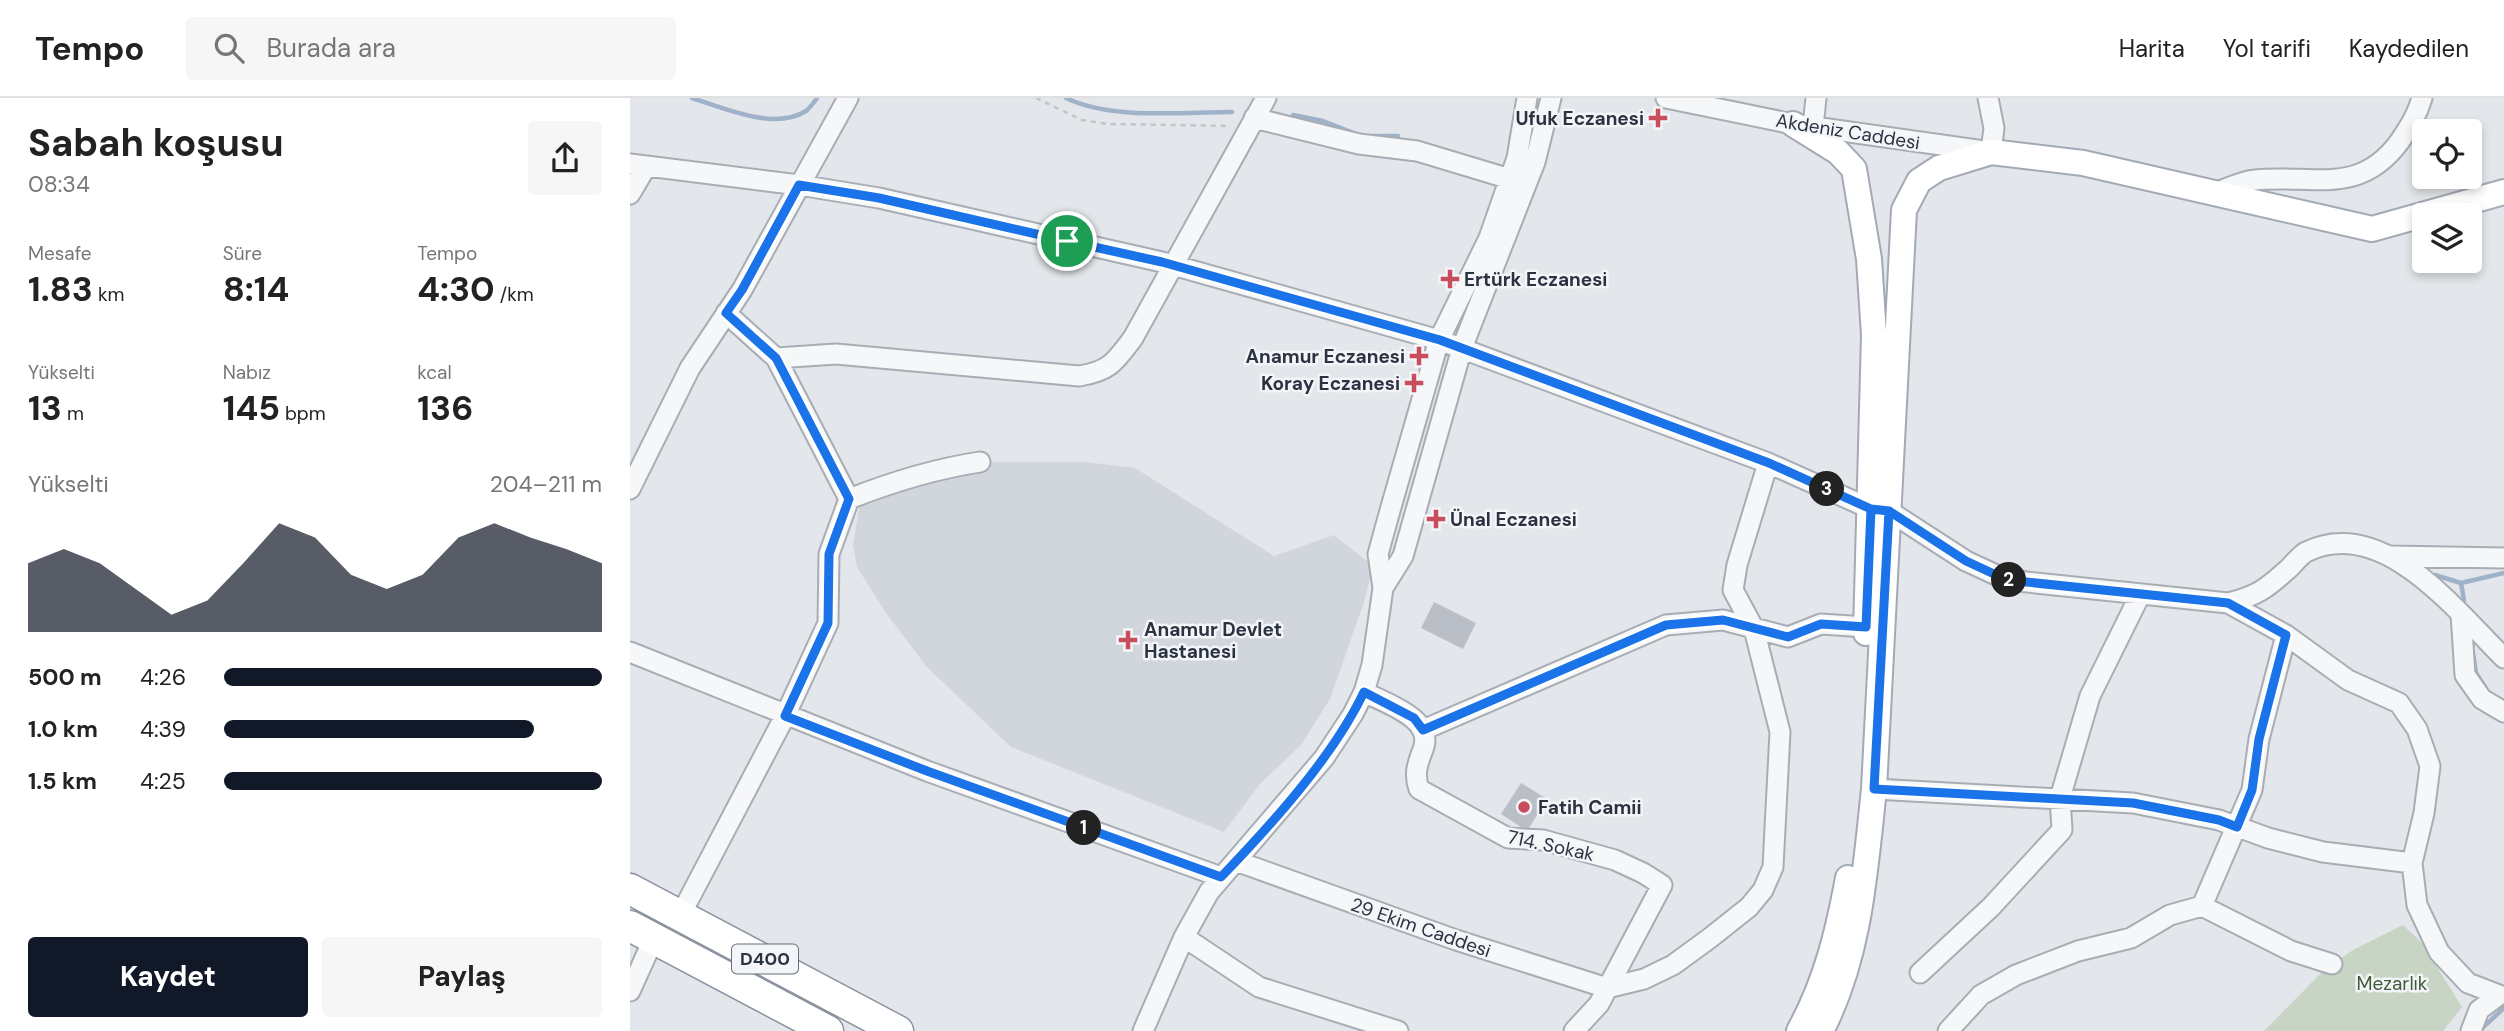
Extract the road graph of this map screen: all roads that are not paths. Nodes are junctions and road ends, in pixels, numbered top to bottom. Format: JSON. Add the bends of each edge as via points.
{"nodes":[{"id":1,"x":848,"y":98,"type":"edge"},
{"id":2,"x":1266,"y":98,"type":"edge"},
{"id":3,"x":1527,"y":98,"type":"edge"},
{"id":4,"x":1551,"y":98,"type":"edge"},
{"id":5,"x":1666,"y":98,"type":"edge"},
{"id":6,"x":1816,"y":98,"type":"edge"},
{"id":7,"x":1988,"y":98,"type":"edge"},
{"id":8,"x":2422,"y":98,"type":"edge"},
{"id":9,"x":1251,"y":122,"type":"junction"},
{"id":10,"x":1803,"y":125,"type":"junction"},
{"id":11,"x":1991,"y":152,"type":"junction"},
{"id":12,"x":638,"y":165,"type":"edge"},
{"id":13,"x":1510,"y":179,"type":"junction"},
{"id":14,"x":799,"y":185,"type":"junction"},
{"id":15,"x":2504,"y":192,"type":"edge"},
{"id":16,"x":2214,"y":193,"type":"junction"},
{"id":17,"x":630,"y":194,"type":"edge"},
{"id":18,"x":1172,"y":265,"type":"junction"},
{"id":19,"x":726,"y":313,"type":"junction"},
{"id":20,"x":1440,"y":340,"type":"junction"},
{"id":21,"x":1461,"y":348,"type":"junction"},
{"id":22,"x":776,"y":358,"type":"junction"},
{"id":23,"x":980,"y":462,"type":"dead end"},
{"id":24,"x":1769,"y":463,"type":"junction"},
{"id":25,"x":630,"y":489,"type":"edge"},
{"id":26,"x":849,"y":499,"type":"junction"},
{"id":27,"x":1880,"y":510,"type":"junction"},
{"id":28,"x":2391,"y":556,"type":"junction"},
{"id":29,"x":2504,"y":558,"type":"edge"},
{"id":30,"x":1383,"y":588,"type":"junction"},
{"id":31,"x":2140,"y":595,"type":"junction"},
{"id":32,"x":2228,"y":603,"type":"junction"},
{"id":33,"x":2462,"y":614,"type":"junction"},
{"id":34,"x":1866,"y":627,"type":"junction"},
{"id":35,"x":1754,"y":629,"type":"junction"},
{"id":36,"x":2286,"y":635,"type":"junction"},
{"id":37,"x":630,"y":652,"type":"edge"},
{"id":38,"x":2504,"y":658,"type":"edge"},
{"id":39,"x":1364,"y":692,"type":"junction"},
{"id":40,"x":2504,"y":712,"type":"edge"},
{"id":41,"x":785,"y":716,"type":"junction"},
{"id":42,"x":1423,"y":730,"type":"junction"},
{"id":43,"x":1874,"y":789,"type":"junction"},
{"id":44,"x":2060,"y":798,"type":"junction"},
{"id":45,"x":2237,"y":827,"type":"junction"},
{"id":46,"x":1236,"y":861,"type":"junction"},
{"id":47,"x":2412,"y":863,"type":"junction"},
{"id":48,"x":1221,"y":877,"type":"junction"},
{"id":49,"x":630,"y":889,"type":"edge"},
{"id":50,"x":2202,"y":906,"type":"junction"},
{"id":51,"x":681,"y":914,"type":"junction"},
{"id":52,"x":642,"y":932,"type":"edge"},
{"id":53,"x":1184,"y":937,"type":"junction"},
{"id":54,"x":2332,"y":964,"type":"dead end"},
{"id":55,"x":1920,"y":973,"type":"dead end"},
{"id":56,"x":1607,"y":988,"type":"junction"},
{"id":57,"x":630,"y":991,"type":"edge"},
{"id":58,"x":2502,"y":993,"type":"edge"},
{"id":59,"x":828,"y":1031,"type":"edge"},
{"id":60,"x":898,"y":1031,"type":"edge"},
{"id":61,"x":1143,"y":1031,"type":"edge"},
{"id":62,"x":1398,"y":1031,"type":"edge"},
{"id":63,"x":1574,"y":1031,"type":"edge"},
{"id":64,"x":1799,"y":1031,"type":"edge"},
{"id":65,"x":1821,"y":1031,"type":"edge"},
{"id":66,"x":1948,"y":1031,"type":"edge"},
{"id":67,"x":2471,"y":1031,"type":"edge"}],
"edges":[{"from":1,"to":14,"type":"street"},
{"from":2,"to":9,"type":"street"},
{"from":3,"to":13,"type":"street"},
{"from":4,"to":21,"type":"street","via":[[1535,162]]},
{"from":5,"to":10,"type":"street","name":"Akdeniz Caddesi"},
{"from":6,"to":10,"type":"street"},
{"from":7,"to":11,"type":"street","via":[[1994,128]]},
{"from":8,"to":16,"type":"street","via":[[2417,117],[2388,158],[2364,174],[2344,179],[2253,180]]},
{"from":9,"to":13,"type":"street","via":[[1417,151]]},
{"from":9,"to":18,"type":"street"},
{"from":10,"to":11,"type":"street","name":"Akdeniz Caddesi"},
{"from":10,"to":27,"type":"main road","via":[[1854,169],[1869,259]]},
{"from":11,"to":16,"type":"main road","via":[[2083,163]]},
{"from":11,"to":27,"type":"main road","via":[[1939,169],[1919,181],[1904,210]]},
{"from":12,"to":14,"type":"street"},
{"from":12,"to":17,"type":"street"},
{"from":13,"to":20,"type":"street","via":[[1489,238]]},
{"from":14,"to":18,"type":"street","via":[[879,198]]},
{"from":14,"to":19,"type":"street"},
{"from":15,"to":16,"type":"main road","via":[[2372,229]]},
{"from":18,"to":20,"type":"street"},
{"from":18,"to":22,"type":"street","via":[[1133,338],[1113,365],[1097,373],[1079,376],[836,354]]},
{"from":19,"to":22,"type":"street"},
{"from":19,"to":25,"type":"street","via":[[690,368]]},
{"from":20,"to":21,"type":"street"},
{"from":20,"to":30,"type":"street","via":[[1378,554]]},
{"from":21,"to":24,"type":"street"},
{"from":21,"to":30,"type":"street","via":[[1403,555]]},
{"from":22,"to":26,"type":"street"},
{"from":23,"to":26,"type":"street","via":[[944,467]]},
{"from":24,"to":27,"type":"street"},
{"from":24,"to":35,"type":"street","via":[[1733,590]]},
{"from":26,"to":41,"type":"street","via":[[829,554],[828,623]]},
{"from":27,"to":31,"type":"street","via":[[2007,580]]},
{"from":27,"to":34,"type":"main road"},
{"from":27,"to":43,"type":"main road"},
{"from":28,"to":29,"type":"street"},
{"from":28,"to":32,"type":"street","via":[[2364,545],[2306,552],[2255,596]]},
{"from":28,"to":33,"type":"street"},
{"from":30,"to":39,"type":"street"},
{"from":31,"to":32,"type":"street"},
{"from":31,"to":44,"type":"street","via":[[2090,696]]},
{"from":32,"to":36,"type":"street"},
{"from":33,"to":38,"type":"street"},
{"from":33,"to":40,"type":"street","via":[[2466,675],[2482,699]]},
{"from":34,"to":35,"type":"street","via":[[1821,624],[1788,637]]},
{"from":34,"to":64,"type":"main road","via":[[1851,860],[1831,957]]},
{"from":35,"to":42,"type":"street","via":[[1723,620],[1666,625]]},
{"from":35,"to":56,"type":"street","via":[[1780,732],[1773,867],[1749,907],[1710,938],[1644,979]]},
{"from":36,"to":45,"type":"street","via":[[2259,739],[2252,790]]},
{"from":36,"to":47,"type":"street","via":[[2347,680],[2399,703],[2417,729],[2430,766]]},
{"from":37,"to":41,"type":"street"},
{"from":39,"to":42,"type":"street","via":[[1414,718]]},
{"from":39,"to":46,"type":"street","via":[[1324,758]]},
{"from":41,"to":48,"type":"street"},
{"from":41,"to":51,"type":"street"},
{"from":42,"to":56,"type":"street","name":"714. Sokak","via":[[1426,743],[1415,779],[1419,789],[1508,838],[1544,840],[1615,860],[1662,885]]},
{"from":43,"to":44,"type":"street"},
{"from":43,"to":65,"type":"main road","via":[[1856,937]]},
{"from":44,"to":45,"type":"street","via":[[2133,803]]},
{"from":44,"to":55,"type":"street","via":[[2062,830]]},
{"from":45,"to":47,"type":"street","via":[[2323,852]]},
{"from":45,"to":50,"type":"street"},
{"from":46,"to":48,"type":"street"},
{"from":46,"to":56,"type":"street","name":"29 Ekim Caddesi"},
{"from":47,"to":58,"type":"street","via":[[2417,905],[2439,952],[2468,983]]},
{"from":48,"to":53,"type":"street"},
{"from":49,"to":51,"type":"highway","number":"D400"},
{"from":50,"to":54,"type":"street","via":[[2291,951]]},
{"from":50,"to":66,"type":"street","via":[[2170,915],[2131,938],[2078,951],[2015,975],[1981,995]]},
{"from":51,"to":60,"type":"highway","number":"D400"},
{"from":52,"to":57,"type":"street"},
{"from":52,"to":59,"type":"highway","number":"D400"},
{"from":53,"to":61,"type":"street"},
{"from":53,"to":62,"type":"street","via":[[1259,987]]},
{"from":56,"to":63,"type":"street"},
{"from":58,"to":67,"type":"street","via":[[2479,1010]]}]}
